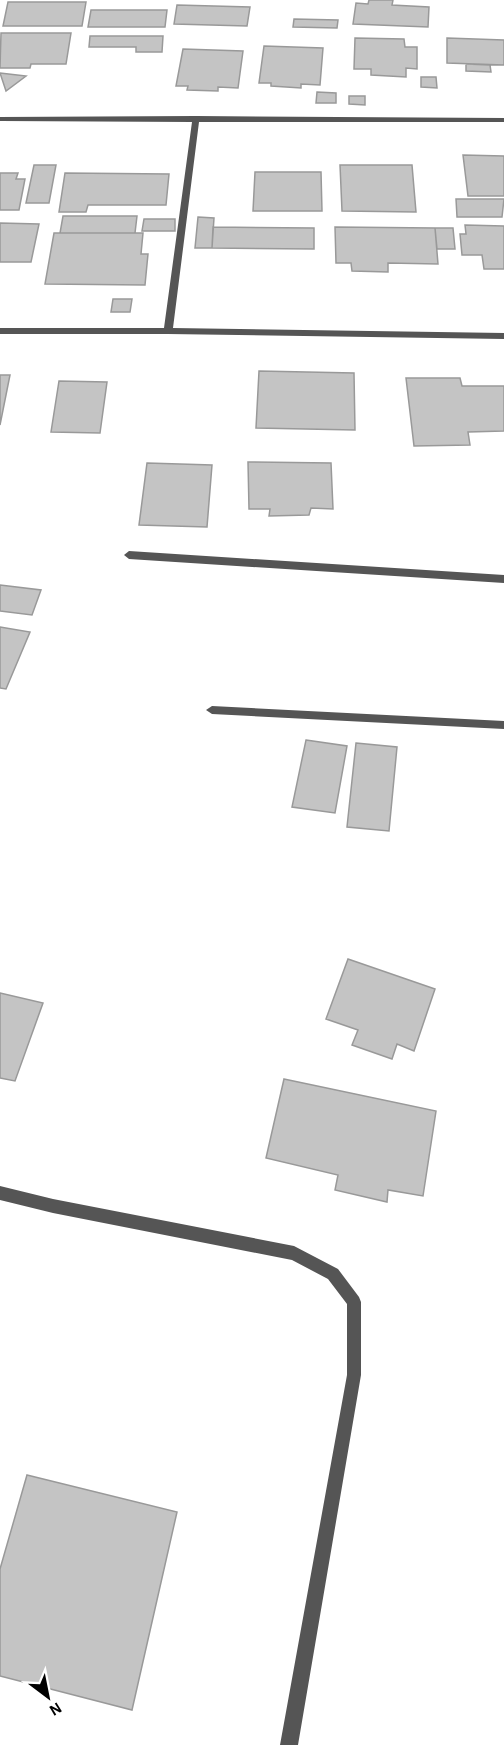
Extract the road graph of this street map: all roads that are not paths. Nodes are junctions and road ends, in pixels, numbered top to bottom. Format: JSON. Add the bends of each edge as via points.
{"nodes":[{"id":1,"x":196,"y":118,"type":"junction"},
{"id":2,"x":0,"y":120,"type":"edge"},
{"id":3,"x":504,"y":120,"type":"edge"},
{"id":4,"x":0,"y":331,"type":"edge"},
{"id":5,"x":168,"y":331,"type":"junction"},
{"id":6,"x":504,"y":336,"type":"edge"},
{"id":7,"x":129,"y":555,"type":"dead end"},
{"id":8,"x":504,"y":579,"type":"edge"},
{"id":9,"x":212,"y":710,"type":"dead end"},
{"id":10,"x":504,"y":725,"type":"edge"},
{"id":11,"x":0,"y":1193,"type":"edge"},
{"id":12,"x":289,"y":1745,"type":"edge"}],
"edges":[{"from":1,"to":2,"type":"street"},
{"from":1,"to":3,"type":"street"},
{"from":1,"to":5,"type":"street"},
{"from":4,"to":5,"type":"street"},
{"from":5,"to":6,"type":"street"},
{"from":7,"to":8,"type":"street"},
{"from":9,"to":10,"type":"street"},
{"from":11,"to":12,"type":"street","via":[[294,1253],[333,1274],[354,1302],[354,1375]]}]}
